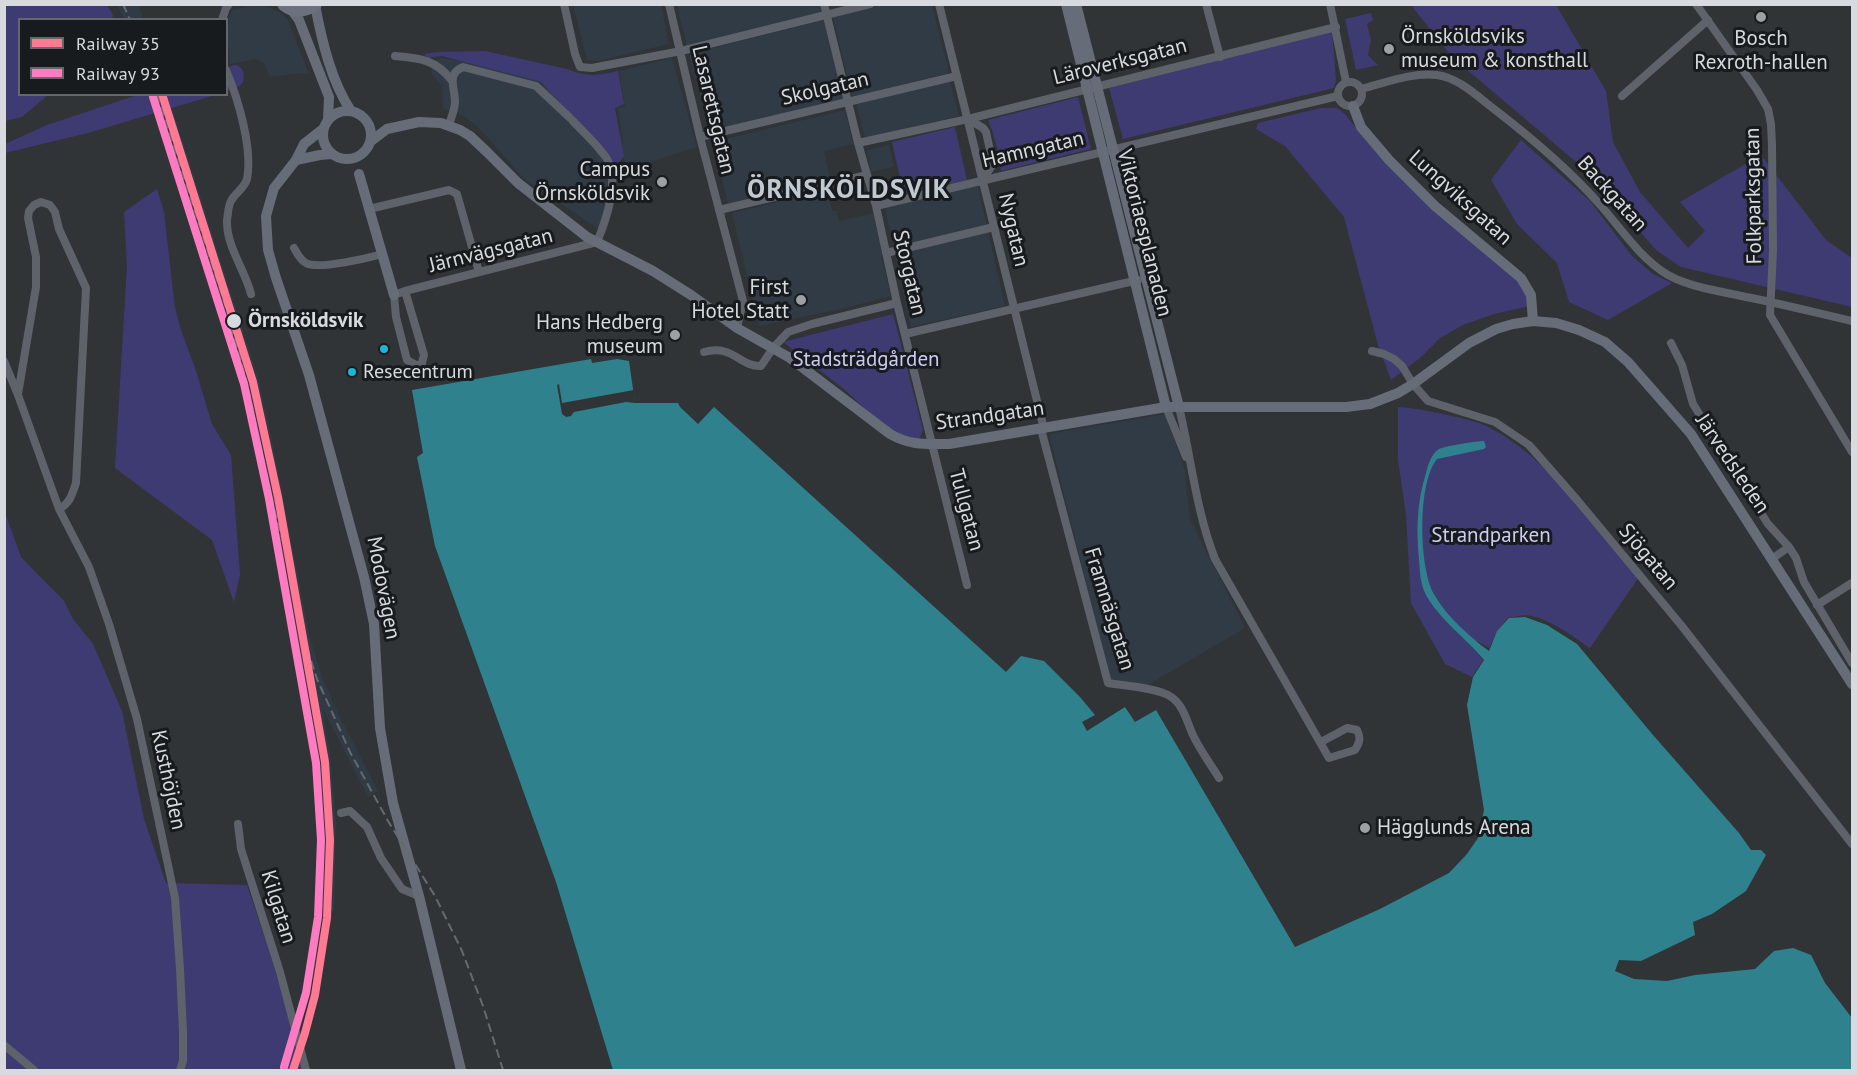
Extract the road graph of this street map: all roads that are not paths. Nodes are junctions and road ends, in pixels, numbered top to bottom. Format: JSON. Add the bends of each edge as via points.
{"nodes":[{"id":1,"x":229,"y":4,"type":"edge"},
{"id":2,"x":564,"y":4,"type":"edge"},
{"id":3,"x":669,"y":4,"type":"edge"},
{"id":4,"x":824,"y":4,"type":"edge"},
{"id":5,"x":870,"y":4,"type":"edge"},
{"id":6,"x":939,"y":4,"type":"edge"},
{"id":7,"x":1066,"y":4,"type":"edge"},
{"id":8,"x":1076,"y":4,"type":"edge"},
{"id":9,"x":1206,"y":4,"type":"edge"},
{"id":10,"x":1330,"y":4,"type":"edge"},
{"id":11,"x":1696,"y":4,"type":"edge"},
{"id":12,"x":315,"y":5,"type":"edge"},
{"id":13,"x":287,"y":7,"type":"edge"},
{"id":14,"x":826,"y":15,"type":"junction"},
{"id":15,"x":223,"y":18,"type":"edge"},
{"id":16,"x":1708,"y":20,"type":"junction"},
{"id":17,"x":1336,"y":27,"type":"junction"},
{"id":18,"x":681,"y":51,"type":"junction"},
{"id":19,"x":395,"y":56,"type":"dead end"},
{"id":20,"x":1220,"y":57,"type":"junction"},
{"id":21,"x":228,"y":75,"type":"edge"},
{"id":22,"x":957,"y":76,"type":"junction"},
{"id":23,"x":452,"y":81,"type":"junction"},
{"id":24,"x":1346,"y":82,"type":"junction"},
{"id":25,"x":1091,"y":87,"type":"junction"},
{"id":26,"x":1362,"y":89,"type":"junction"},
{"id":27,"x":1338,"y":96,"type":"junction"},
{"id":28,"x":1622,"y":96,"type":"dead end"},
{"id":29,"x":849,"y":102,"type":"junction"},
{"id":30,"x":1353,"y":106,"type":"junction"},
{"id":31,"x":351,"y":111,"type":"junction"},
{"id":32,"x":365,"y":119,"type":"junction"},
{"id":33,"x":968,"y":119,"type":"junction"},
{"id":34,"x":326,"y":124,"type":"junction"},
{"id":35,"x":449,"y":126,"type":"junction"},
{"id":36,"x":387,"y":129,"type":"junction"},
{"id":37,"x":700,"y":137,"type":"junction"},
{"id":38,"x":371,"y":141,"type":"junction"},
{"id":39,"x":858,"y":143,"type":"junction"},
{"id":40,"x":1109,"y":150,"type":"junction"},
{"id":41,"x":331,"y":154,"type":"junction"},
{"id":42,"x":362,"y":154,"type":"junction"},
{"id":43,"x":296,"y":160,"type":"junction"},
{"id":44,"x":345,"y":160,"type":"junction"},
{"id":45,"x":359,"y":174,"type":"junction"},
{"id":46,"x":867,"y":175,"type":"junction"},
{"id":47,"x":983,"y":180,"type":"junction"},
{"id":48,"x":876,"y":206,"type":"junction"},
{"id":49,"x":369,"y":209,"type":"junction"},
{"id":50,"x":719,"y":210,"type":"junction"},
{"id":51,"x":994,"y":227,"type":"junction"},
{"id":52,"x":597,"y":242,"type":"junction"},
{"id":53,"x":294,"y":248,"type":"dead end"},
{"id":54,"x":886,"y":253,"type":"junction"},
{"id":55,"x":383,"y":254,"type":"junction"},
{"id":56,"x":479,"y":272,"type":"junction"},
{"id":57,"x":1140,"y":279,"type":"junction"},
{"id":58,"x":405,"y":291,"type":"junction"},
{"id":59,"x":251,"y":294,"type":"dead end"},
{"id":60,"x":394,"y":294,"type":"junction"},
{"id":61,"x":1771,"y":302,"type":"junction"},
{"id":62,"x":897,"y":303,"type":"junction"},
{"id":63,"x":1013,"y":310,"type":"junction"},
{"id":64,"x":1533,"y":321,"type":"junction"},
{"id":65,"x":1852,"y":321,"type":"edge"},
{"id":66,"x":736,"y":328,"type":"junction"},
{"id":67,"x":905,"y":334,"type":"junction"},
{"id":68,"x":1671,"y":343,"type":"dead end"},
{"id":69,"x":773,"y":348,"type":"junction"},
{"id":70,"x":1372,"y":351,"type":"dead end"},
{"id":71,"x":704,"y":352,"type":"dead end"},
{"id":72,"x":4,"y":361,"type":"edge"},
{"id":73,"x":1413,"y":384,"type":"junction"},
{"id":74,"x":18,"y":395,"type":"junction"},
{"id":75,"x":1179,"y":406,"type":"junction"},
{"id":76,"x":1166,"y":407,"type":"junction"},
{"id":77,"x":1043,"y":429,"type":"junction"},
{"id":78,"x":930,"y":439,"type":"junction"},
{"id":79,"x":1852,"y":452,"type":"edge"},
{"id":80,"x":1191,"y":469,"type":"junction"},
{"id":81,"x":59,"y":509,"type":"junction"},
{"id":82,"x":1789,"y":547,"type":"junction"},
{"id":83,"x":1773,"y":558,"type":"junction"},
{"id":84,"x":1852,"y":583,"type":"edge"},
{"id":85,"x":967,"y":585,"type":"dead end"},
{"id":86,"x":1817,"y":605,"type":"junction"},
{"id":87,"x":1852,"y":663,"type":"edge"},
{"id":88,"x":1852,"y":684,"type":"edge"},
{"id":89,"x":1321,"y":742,"type":"junction"},
{"id":90,"x":1219,"y":778,"type":"dead end"},
{"id":91,"x":340,"y":813,"type":"dead end"},
{"id":92,"x":238,"y":824,"type":"dead end"},
{"id":93,"x":1852,"y":844,"type":"edge"},
{"id":94,"x":419,"y":896,"type":"junction"},
{"id":95,"x":4,"y":1045,"type":"edge"},
{"id":96,"x":34,"y":1071,"type":"edge"},
{"id":97,"x":180,"y":1071,"type":"edge"},
{"id":98,"x":306,"y":1071,"type":"edge"},
{"id":99,"x":461,"y":1071,"type":"edge"}],
"edges":[{"from":1,"to":15,"type":"street"},
{"from":2,"to":18,"type":"street","via":[[580,67]]},
{"from":3,"to":18,"type":"street","name":"Lasarettsgatan"},
{"from":4,"to":14,"type":"street","name":"Storgatan"},
{"from":5,"to":14,"type":"street"},
{"from":6,"to":22,"type":"street","name":"Nygatan"},
{"from":7,"to":25,"type":"main road","name":"Viktoriaesplanaden"},
{"from":8,"to":25,"type":"main road","name":"Viktoriaesplanaden"},
{"from":9,"to":20,"type":"street"},
{"from":10,"to":17,"type":"street"},
{"from":11,"to":16,"type":"street","name":"Folkparksgatan"},
{"from":12,"to":13,"type":"highway","via":[[303,10]]},
{"from":12,"to":31,"type":"main road","via":[[339,91]]},
{"from":13,"to":34,"type":"main road","via":[[299,20],[329,97]]},
{"from":14,"to":18,"type":"street"},
{"from":14,"to":29,"type":"street","name":"Storgatan"},
{"from":16,"to":28,"type":"street"},
{"from":16,"to":61,"type":"street","name":"Folkparksgatan","via":[[1771,117]]},
{"from":17,"to":20,"type":"street","name":"Läroverksgatan"},
{"from":17,"to":24,"type":"street"},
{"from":18,"to":37,"type":"street","name":"Lasarettsgatan"},
{"from":19,"to":23,"type":"street","via":[[430,62],[444,70]]},
{"from":20,"to":25,"type":"street","name":"Läroverksgatan"},
{"from":21,"to":59,"type":"street","via":[[248,158],[247,179],[230,202],[227,221]]},
{"from":22,"to":29,"type":"street","name":"Skolgatan"},
{"from":22,"to":33,"type":"street","name":"Nygatan"},
{"from":23,"to":35,"type":"street","via":[[455,106]]},
{"from":23,"to":52,"type":"street","via":[[458,69],[468,67],[536,86],[570,118],[607,160],[613,178],[608,212]]},
{"from":24,"to":26,"type":"street"},
{"from":24,"to":27,"type":"street","via":[[1340,86]]},
{"from":25,"to":33,"type":"street","name":"Läroverksgatan"},
{"from":25,"to":40,"type":"main road","name":"Viktoriaesplanaden"},
{"from":26,"to":30,"type":"street","via":[[1360,101]]},
{"from":26,"to":61,"type":"street","name":"Backgatan","via":[[1423,75],[1450,78],[1516,126],[1567,170],[1661,270],[1699,287]]},
{"from":27,"to":30,"type":"street","via":[[1345,105]]},
{"from":27,"to":40,"type":"street","name":"Hamngatan"},
{"from":29,"to":37,"type":"street","name":"Skolgatan"},
{"from":29,"to":39,"type":"street","name":"Storgatan"},
{"from":30,"to":64,"type":"main road","name":"Lungviksgatan","via":[[1361,127],[1389,160],[1435,206],[1521,278],[1531,295]]},
{"from":31,"to":32,"type":"main road"},
{"from":31,"to":34,"type":"main road","via":[[339,112]]},
{"from":32,"to":36,"type":"main road"},
{"from":32,"to":38,"type":"main road"},
{"from":33,"to":39,"type":"street","name":"Läroverksgatan"},
{"from":33,"to":47,"type":"street","name":"Nygatan"},
{"from":33,"to":47,"type":"street","via":[[986,132],[993,164]]},
{"from":34,"to":41,"type":"main road","via":[[323,143]]},
{"from":34,"to":43,"type":"main road","name":"Modovägen","via":[[304,144]]},
{"from":35,"to":36,"type":"main road","name":"Strandgatan","via":[[419,122]]},
{"from":35,"to":52,"type":"main road","name":"Strandgatan","via":[[470,136],[518,183]]},
{"from":36,"to":38,"type":"main road","name":"Strandgatan"},
{"from":37,"to":50,"type":"street","name":"Lasarettsgatan"},
{"from":38,"to":42,"type":"main road"},
{"from":39,"to":46,"type":"street","name":"Storgatan"},
{"from":40,"to":47,"type":"street","name":"Hamngatan"},
{"from":40,"to":57,"type":"main road","name":"Viktoriaesplanaden"},
{"from":41,"to":43,"type":"main road"},
{"from":41,"to":44,"type":"main road"},
{"from":42,"to":44,"type":"main road"},
{"from":42,"to":45,"type":"main road"},
{"from":43,"to":94,"type":"main road","name":"Modovägen","via":[[274,188],[268,203],[268,250],[309,375],[364,578],[374,624],[377,693],[393,803]]},
{"from":44,"to":45,"type":"main road"},
{"from":45,"to":49,"type":"main road"},
{"from":46,"to":48,"type":"street","name":"Storgatan"},
{"from":46,"to":50,"type":"street"},
{"from":47,"to":48,"type":"street","name":"Hamngatan"},
{"from":47,"to":51,"type":"street","name":"Nygatan"},
{"from":48,"to":54,"type":"street","name":"Storgatan"},
{"from":49,"to":55,"type":"main road"},
{"from":49,"to":56,"type":"street","via":[[454,191]]},
{"from":50,"to":66,"type":"street","name":"Lasarettsgatan","via":[[743,301]]},
{"from":51,"to":54,"type":"street"},
{"from":51,"to":63,"type":"street","name":"Nygatan"},
{"from":52,"to":56,"type":"street","name":"Järnvägsgatan"},
{"from":52,"to":66,"type":"main road","name":"Strandgatan","via":[[653,271]]},
{"from":53,"to":55,"type":"street","via":[[303,261],[320,266]]},
{"from":54,"to":62,"type":"street","name":"Storgatan"},
{"from":55,"to":60,"type":"main road"},
{"from":56,"to":58,"type":"street","name":"Järnvägsgatan"},
{"from":57,"to":63,"type":"street"},
{"from":57,"to":75,"type":"main road","name":"Viktoriaesplanaden"},
{"from":57,"to":76,"type":"main road","name":"Viktoriaesplanaden"},
{"from":58,"to":60,"type":"street","name":"Järnvägsgatan"},
{"from":58,"to":60,"type":"street","via":[[424,355],[418,366],[407,360]]},
{"from":61,"to":65,"type":"street","name":"Backgatan"},
{"from":61,"to":79,"type":"street","name":"Folkparksgatan","via":[[1770,315],[1775,326]]},
{"from":62,"to":67,"type":"street","name":"Storgatan"},
{"from":62,"to":69,"type":"street","via":[[788,332]]},
{"from":63,"to":67,"type":"street"},
{"from":63,"to":77,"type":"street","name":"Nygatan"},
{"from":64,"to":73,"type":"main road","name":"Strandgatan","via":[[1483,335]]},
{"from":64,"to":83,"type":"main road","name":"Järvedsleden","via":[[1579,330],[1605,342],[1628,362],[1691,434]]},
{"from":66,"to":69,"type":"main road","name":"Strandgatan"},
{"from":67,"to":78,"type":"street","name":"Storgatan"},
{"from":68,"to":82,"type":"street","via":[[1693,404],[1768,524]]},
{"from":69,"to":71,"type":"street","via":[[758,367],[723,350]]},
{"from":69,"to":78,"type":"main road","name":"Strandgatan","via":[[902,441],[915,444]]},
{"from":70,"to":73,"type":"street","name":"Sjögatan","via":[[1394,359]]},
{"from":72,"to":74,"type":"street","name":"Kusthöjden"},
{"from":73,"to":75,"type":"main road","name":"Strandgatan","via":[[1385,399],[1346,407]]},
{"from":73,"to":93,"type":"street","name":"Sjögatan","via":[[1428,401],[1495,422],[1529,445],[1681,625]]},
{"from":74,"to":81,"type":"street","name":"Kusthöjden"},
{"from":74,"to":81,"type":"street","name":"Kusthöjden","via":[[36,287],[36,257],[28,218],[29,211],[41,202],[55,212],[86,288],[76,483],[70,500]]},
{"from":75,"to":76,"type":"main road","name":"Strandgatan"},
{"from":75,"to":80,"type":"street","name":"Viktoriaesplanaden"},
{"from":76,"to":77,"type":"main road","name":"Strandgatan"},
{"from":76,"to":80,"type":"street","name":"Viktoriaesplanaden"},
{"from":77,"to":78,"type":"main road","name":"Strandgatan","via":[[949,444]]},
{"from":77,"to":90,"type":"street","name":"Framnäsgatan","via":[[1108,683],[1160,692],[1175,700]]},
{"from":78,"to":85,"type":"street","name":"Tullgatan"},
{"from":80,"to":89,"type":"street","name":"Viktoriaesplanaden","via":[[1215,559]]},
{"from":81,"to":97,"type":"street","name":"Kusthöjden","via":[[89,567],[137,719],[175,898],[183,1032]]},
{"from":82,"to":83,"type":"street"},
{"from":82,"to":86,"type":"street"},
{"from":83,"to":88,"type":"main road","name":"Järvedsleden"},
{"from":84,"to":86,"type":"street"},
{"from":86,"to":87,"type":"street"},
{"from":89,"to":89,"type":"street","name":"Viktoriaesplanaden","via":[[1347,728],[1357,730],[1360,737],[1356,750],[1329,758]]},
{"from":91,"to":94,"type":"street","via":[[350,811],[367,827],[381,858],[402,889]]},
{"from":92,"to":98,"type":"street","name":"Kilgatan","via":[[241,849]]},
{"from":94,"to":99,"type":"main road","name":"Modovägen"},
{"from":95,"to":96,"type":"street"}]}
